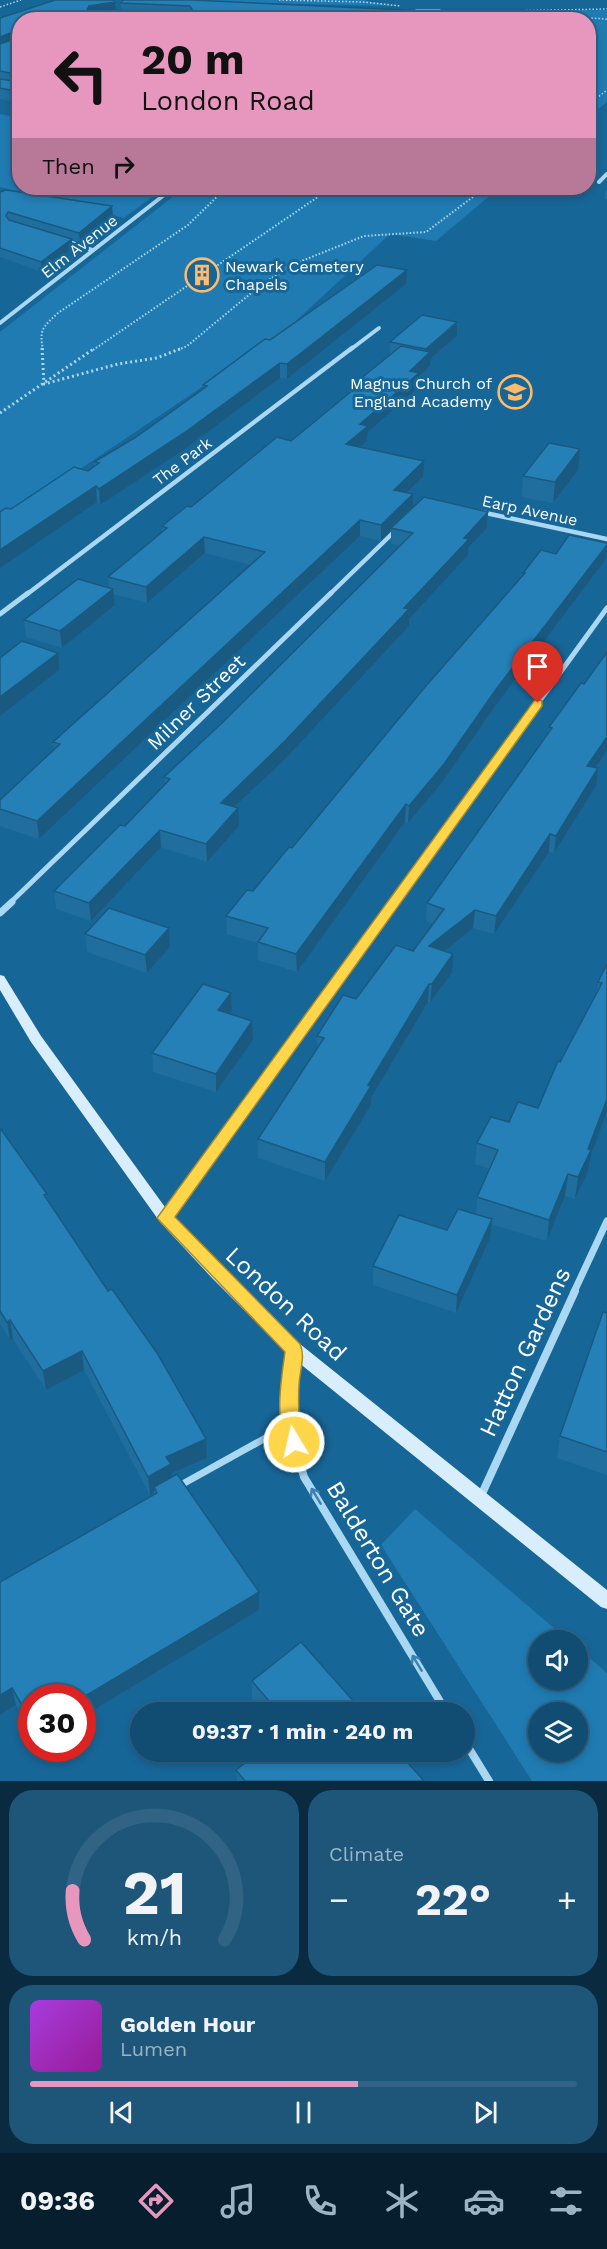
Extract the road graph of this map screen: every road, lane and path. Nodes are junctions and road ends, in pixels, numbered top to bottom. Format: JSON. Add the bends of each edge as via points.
{"nodes":[{"id":1,"x":21,"y":0,"type":"edge"},
{"id":2,"x":279,"y":0,"type":"edge"},
{"id":3,"x":0,"y":6,"type":"edge"},
{"id":4,"x":416,"y":9,"type":"joint"},
{"id":5,"x":607,"y":9,"type":"edge"},
{"id":6,"x":440,"y":11,"type":"joint"},
{"id":7,"x":607,"y":174,"type":"edge"},
{"id":8,"x":607,"y":183,"type":"edge"},
{"id":9,"x":164,"y":195,"type":"edge"},
{"id":10,"x":219,"y":195,"type":"edge"},
{"id":11,"x":321,"y":195,"type":"edge"},
{"id":12,"x":476,"y":195,"type":"edge"},
{"id":13,"x":62,"y":240,"type":"edge"},
{"id":14,"x":93,"y":249,"type":"junction"},
{"id":15,"x":0,"y":323,"type":"edge"},
{"id":16,"x":379,"y":328,"type":"dead end"},
{"id":17,"x":44,"y":384,"type":"junction"},
{"id":18,"x":0,"y":413,"type":"edge"},
{"id":19,"x":480,"y":512,"type":"edge"},
{"id":20,"x":405,"y":521,"type":"edge"},
{"id":21,"x":607,"y":539,"type":"edge"},
{"id":22,"x":607,"y":608,"type":"edge"},
{"id":23,"x":0,"y":614,"type":"edge"},
{"id":24,"x":0,"y":913,"type":"edge"},
{"id":25,"x":0,"y":979,"type":"edge"},
{"id":26,"x":165,"y":1218,"type":"junction"},
{"id":27,"x":607,"y":1221,"type":"edge"},
{"id":28,"x":294,"y":1349,"type":"junction"},
{"id":29,"x":289,"y":1425,"type":"junction"},
{"id":30,"x":167,"y":1492,"type":"edge"},
{"id":31,"x":479,"y":1499,"type":"junction"},
{"id":32,"x":607,"y":1601,"type":"edge"},
{"id":33,"x":440,"y":1702,"type":"edge"},
{"id":34,"x":475,"y":1761,"type":"edge"},
{"id":35,"x":484,"y":1779,"type":"edge"}],
"edges":[{"from":1,"to":3,"type":"path"},
{"from":2,"to":4,"type":"path","via":[[385,3]]},
{"from":4,"to":6,"type":"street"},
{"from":5,"to":6,"type":"path"},
{"from":7,"to":8,"type":"street","via":[[599,182]]},
{"from":9,"to":14,"type":"street","name":"Elm Avenue"},
{"from":10,"to":17,"type":"path","via":[[188,225],[43,327],[40,335]]},
{"from":11,"to":17,"type":"path"},
{"from":12,"to":17,"type":"path","via":[[426,232],[364,236],[294,264],[261,285],[187,346],[157,358]]},
{"from":13,"to":14,"type":"street"},
{"from":14,"to":15,"type":"street","name":"Elm Avenue"},
{"from":16,"to":23,"type":"street","name":"The Park"},
{"from":17,"to":18,"type":"path"},
{"from":19,"to":21,"type":"street","name":"Earp Avenue"},
{"from":20,"to":24,"type":"street","name":"Milner Street"},
{"from":22,"to":26,"type":"street"},
{"from":25,"to":26,"type":"main road","name":"London Road","via":[[36,1039]]},
{"from":26,"to":28,"type":"main road","name":"London Road"},
{"from":27,"to":31,"type":"street","name":"Hatton Gardens"},
{"from":28,"to":29,"type":"street","name":"Balderton Gate"},
{"from":28,"to":31,"type":"main road","name":"London Road"},
{"from":29,"to":30,"type":"lane"},
{"from":33,"to":29,"type":"street","name":"Balderton Gate","one_way":true,"via":[[304,1477]]},
{"from":31,"to":32,"type":"main road","name":"London Road"},
{"from":34,"to":35,"type":"street"}]}
